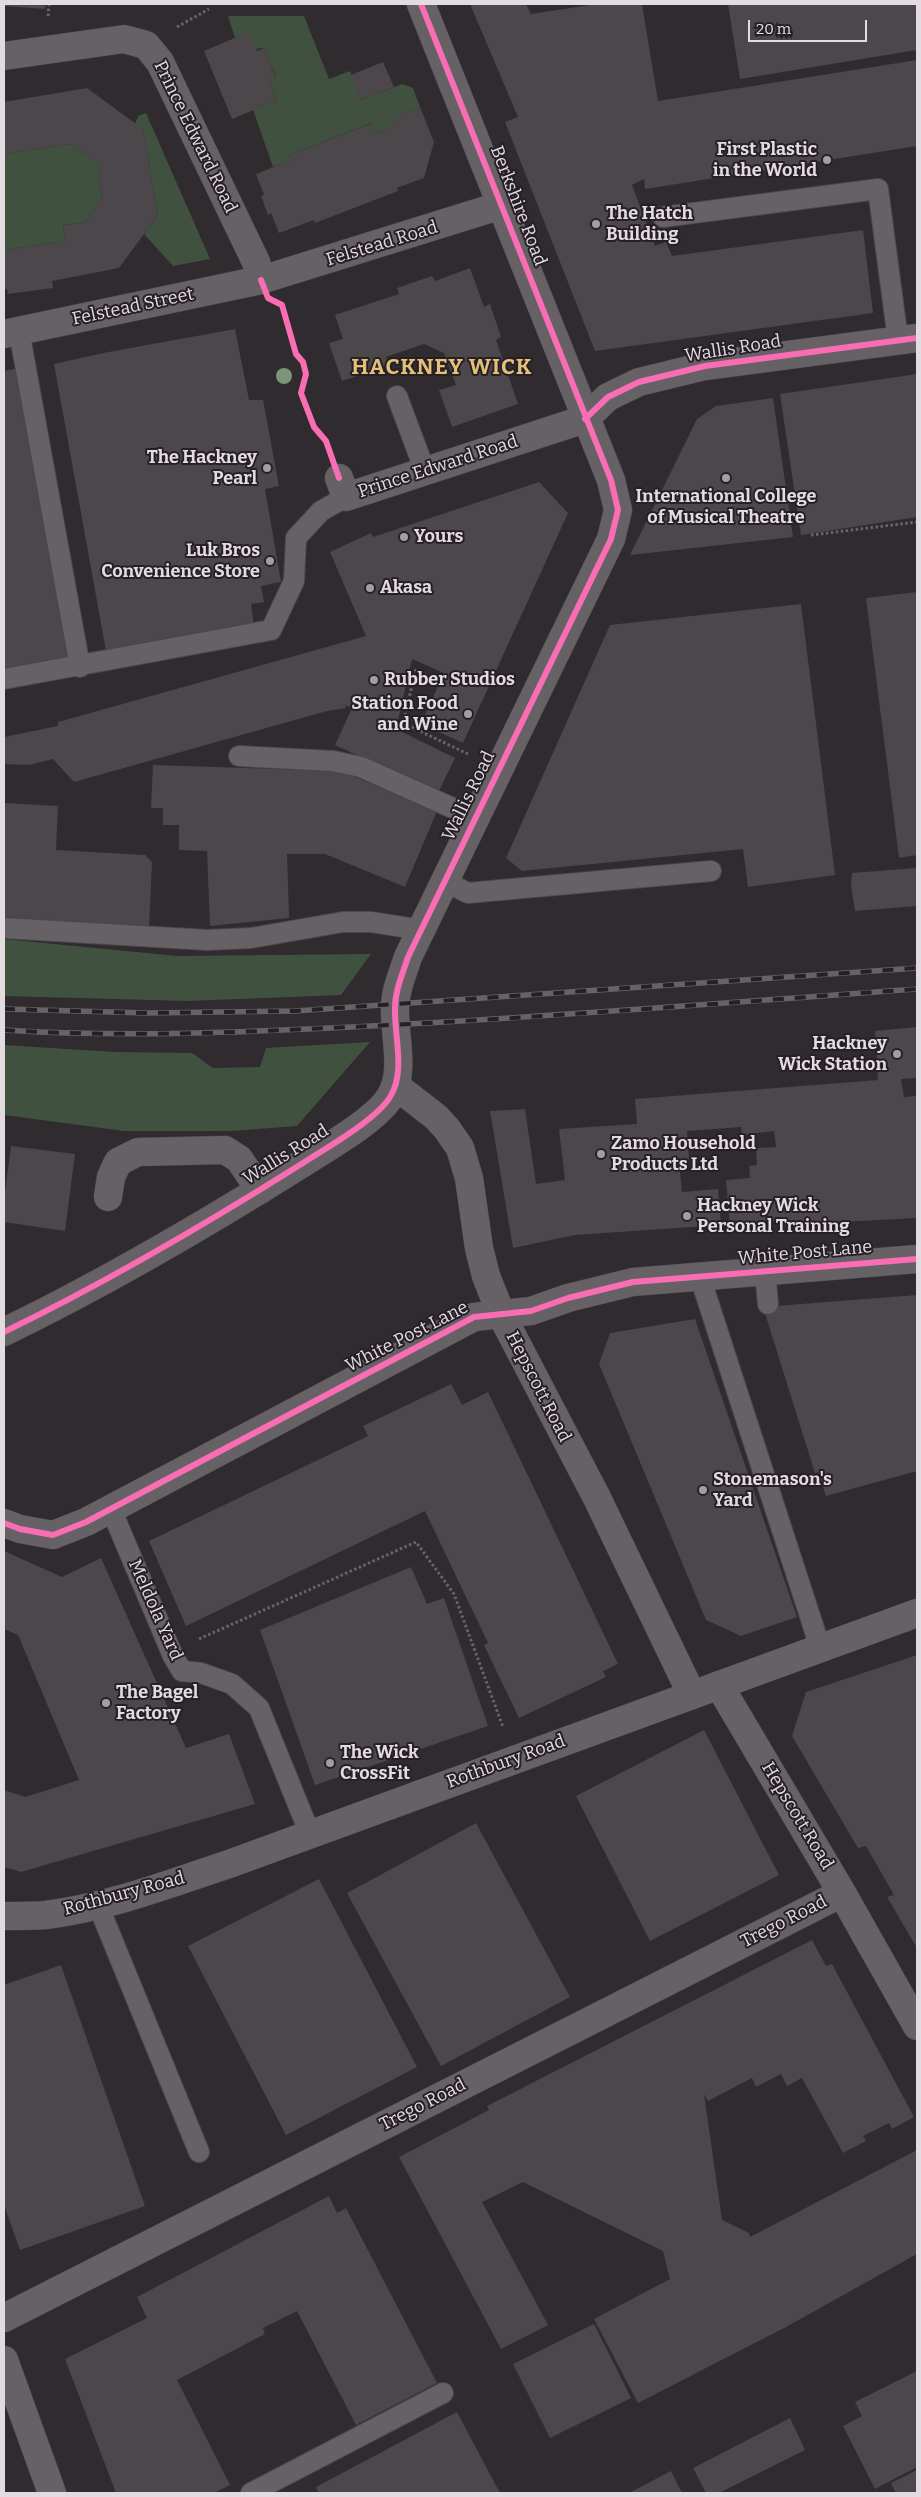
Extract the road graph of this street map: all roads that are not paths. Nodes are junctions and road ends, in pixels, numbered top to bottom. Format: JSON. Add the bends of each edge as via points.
{"nodes":[{"id":1,"x":421,"y":4,"type":"edge"},
{"id":2,"x":4,"y":56,"type":"edge"},
{"id":3,"x":502,"y":205,"type":"junction"},
{"id":4,"x":663,"y":217,"type":"dead end"},
{"id":5,"x":261,"y":280,"type":"junction"},
{"id":6,"x":12,"y":333,"type":"edge"},
{"id":7,"x":908,"y":339,"type":"edge"},
{"id":8,"x":397,"y":396,"type":"dead end"},
{"id":9,"x":585,"y":420,"type":"junction"},
{"id":10,"x":425,"y":471,"type":"junction"},
{"id":11,"x":342,"y":487,"type":"joint"},
{"id":12,"x":80,"y":667,"type":"junction"},
{"id":13,"x":4,"y":679,"type":"edge"},
{"id":14,"x":240,"y":756,"type":"dead end"},
{"id":15,"x":476,"y":818,"type":"junction"},
{"id":16,"x":711,"y":871,"type":"dead end"},
{"id":17,"x":444,"y":881,"type":"junction"},
{"id":18,"x":4,"y":928,"type":"edge"},
{"id":19,"x":422,"y":930,"type":"junction"},
{"id":20,"x":396,"y":1086,"type":"junction"},
{"id":21,"x":260,"y":1190,"type":"junction"},
{"id":22,"x":108,"y":1197,"type":"dead end"},
{"id":23,"x":917,"y":1259,"type":"edge"},
{"id":24,"x":765,"y":1271,"type":"junction"},
{"id":25,"x":700,"y":1277,"type":"junction"},
{"id":26,"x":768,"y":1304,"type":"dead end"},
{"id":27,"x":501,"y":1314,"type":"junction"},
{"id":28,"x":4,"y":1332,"type":"edge"},
{"id":29,"x":111,"y":1509,"type":"junction"},
{"id":30,"x":4,"y":1523,"type":"edge"},
{"id":31,"x":917,"y":1613,"type":"edge"},
{"id":32,"x":820,"y":1647,"type":"junction"},
{"id":33,"x":719,"y":1685,"type":"junction"},
{"id":34,"x":692,"y":1695,"type":"junction"},
{"id":35,"x":310,"y":1834,"type":"junction"},
{"id":36,"x":842,"y":1893,"type":"junction"},
{"id":37,"x":98,"y":1905,"type":"junction"},
{"id":38,"x":4,"y":1916,"type":"edge"},
{"id":39,"x":917,"y":2026,"type":"edge"},
{"id":40,"x":198,"y":2152,"type":"dead end"},
{"id":41,"x":4,"y":2318,"type":"edge"},
{"id":42,"x":4,"y":2360,"type":"edge"},
{"id":43,"x":443,"y":2392,"type":"dead end"},
{"id":44,"x":52,"y":2493,"type":"edge"},
{"id":45,"x":251,"y":2493,"type":"edge"}],
"edges":[{"from":1,"to":3,"type":"street","name":"Berkshire Road"},
{"from":2,"to":5,"type":"street","name":"Prince Edward Road","via":[[124,39],[146,45],[160,62],[256,262]]},
{"from":3,"to":5,"type":"street","name":"Felstead Road"},
{"from":3,"to":9,"type":"street","name":"Berkshire Road"},
{"from":4,"to":7,"type":"lane","via":[[878,189]]},
{"from":5,"to":6,"type":"street","name":"Felstead Street"},
{"from":6,"to":12,"type":"lane"},
{"from":7,"to":9,"type":"street","name":"Wallis Road","via":[[705,366],[639,382],[608,397]]},
{"from":8,"to":10,"type":"lane"},
{"from":9,"to":10,"type":"street","name":"Prince Edward Road"},
{"from":9,"to":15,"type":"street","name":"Wallis Road","via":[[611,480],[618,510],[611,539]]},
{"from":10,"to":11,"type":"street","name":"Prince Edward Road"},
{"from":11,"to":12,"type":"lane","via":[[296,538],[294,580],[271,630]]},
{"from":12,"to":13,"type":"lane"},
{"from":14,"to":15,"type":"lane","via":[[361,767]]},
{"from":15,"to":17,"type":"street","name":"Wallis Road"},
{"from":16,"to":17,"type":"lane","via":[[468,893]]},
{"from":17,"to":19,"type":"street","name":"Wallis Road"},
{"from":18,"to":19,"type":"lane","via":[[207,940],[260,937],[343,922],[371,922]]},
{"from":19,"to":20,"type":"street","name":"Wallis Road","via":[[398,987],[395,1006]]},
{"from":20,"to":21,"type":"street","name":"Wallis Road","via":[[390,1098],[375,1113]]},
{"from":20,"to":27,"type":"street","name":"Hepscott Road","via":[[436,1117],[460,1148],[469,1178],[483,1267]]},
{"from":21,"to":22,"type":"street","via":[[239,1159],[225,1150],[138,1152],[118,1162],[110,1177]]},
{"from":21,"to":28,"type":"street","name":"Wallis Road","via":[[66,1302]]},
{"from":23,"to":24,"type":"street","name":"White Post Lane"},
{"from":24,"to":25,"type":"street","name":"White Post Lane"},
{"from":24,"to":26,"type":"lane"},
{"from":25,"to":27,"type":"street","name":"White Post Lane","via":[[633,1282],[531,1311]]},
{"from":25,"to":32,"type":"lane"},
{"from":27,"to":29,"type":"street","name":"White Post Lane","via":[[474,1317]]},
{"from":27,"to":34,"type":"street","name":"Hepscott Road"},
{"from":29,"to":30,"type":"street","name":"White Post Lane","via":[[53,1535]]},
{"from":29,"to":35,"type":"lane","name":"Meldola Yard","via":[[172,1656],[182,1671],[201,1673],[232,1684],[259,1708]]},
{"from":31,"to":32,"type":"street","name":"Rothbury Road"},
{"from":32,"to":33,"type":"street","name":"Rothbury Road"},
{"from":33,"to":34,"type":"street","name":"Rothbury Road"},
{"from":33,"to":36,"type":"street","name":"Hepscott Road"},
{"from":34,"to":35,"type":"street","name":"Rothbury Road"},
{"from":35,"to":37,"type":"street","name":"Rothbury Road","via":[[229,1864]]},
{"from":36,"to":39,"type":"street","name":"Hepscott Road"},
{"from":36,"to":41,"type":"street","name":"Trego Road"},
{"from":37,"to":38,"type":"street","name":"Rothbury Road","via":[[45,1915]]},
{"from":37,"to":40,"type":"lane"},
{"from":42,"to":44,"type":"street"},
{"from":43,"to":45,"type":"lane"}]}
